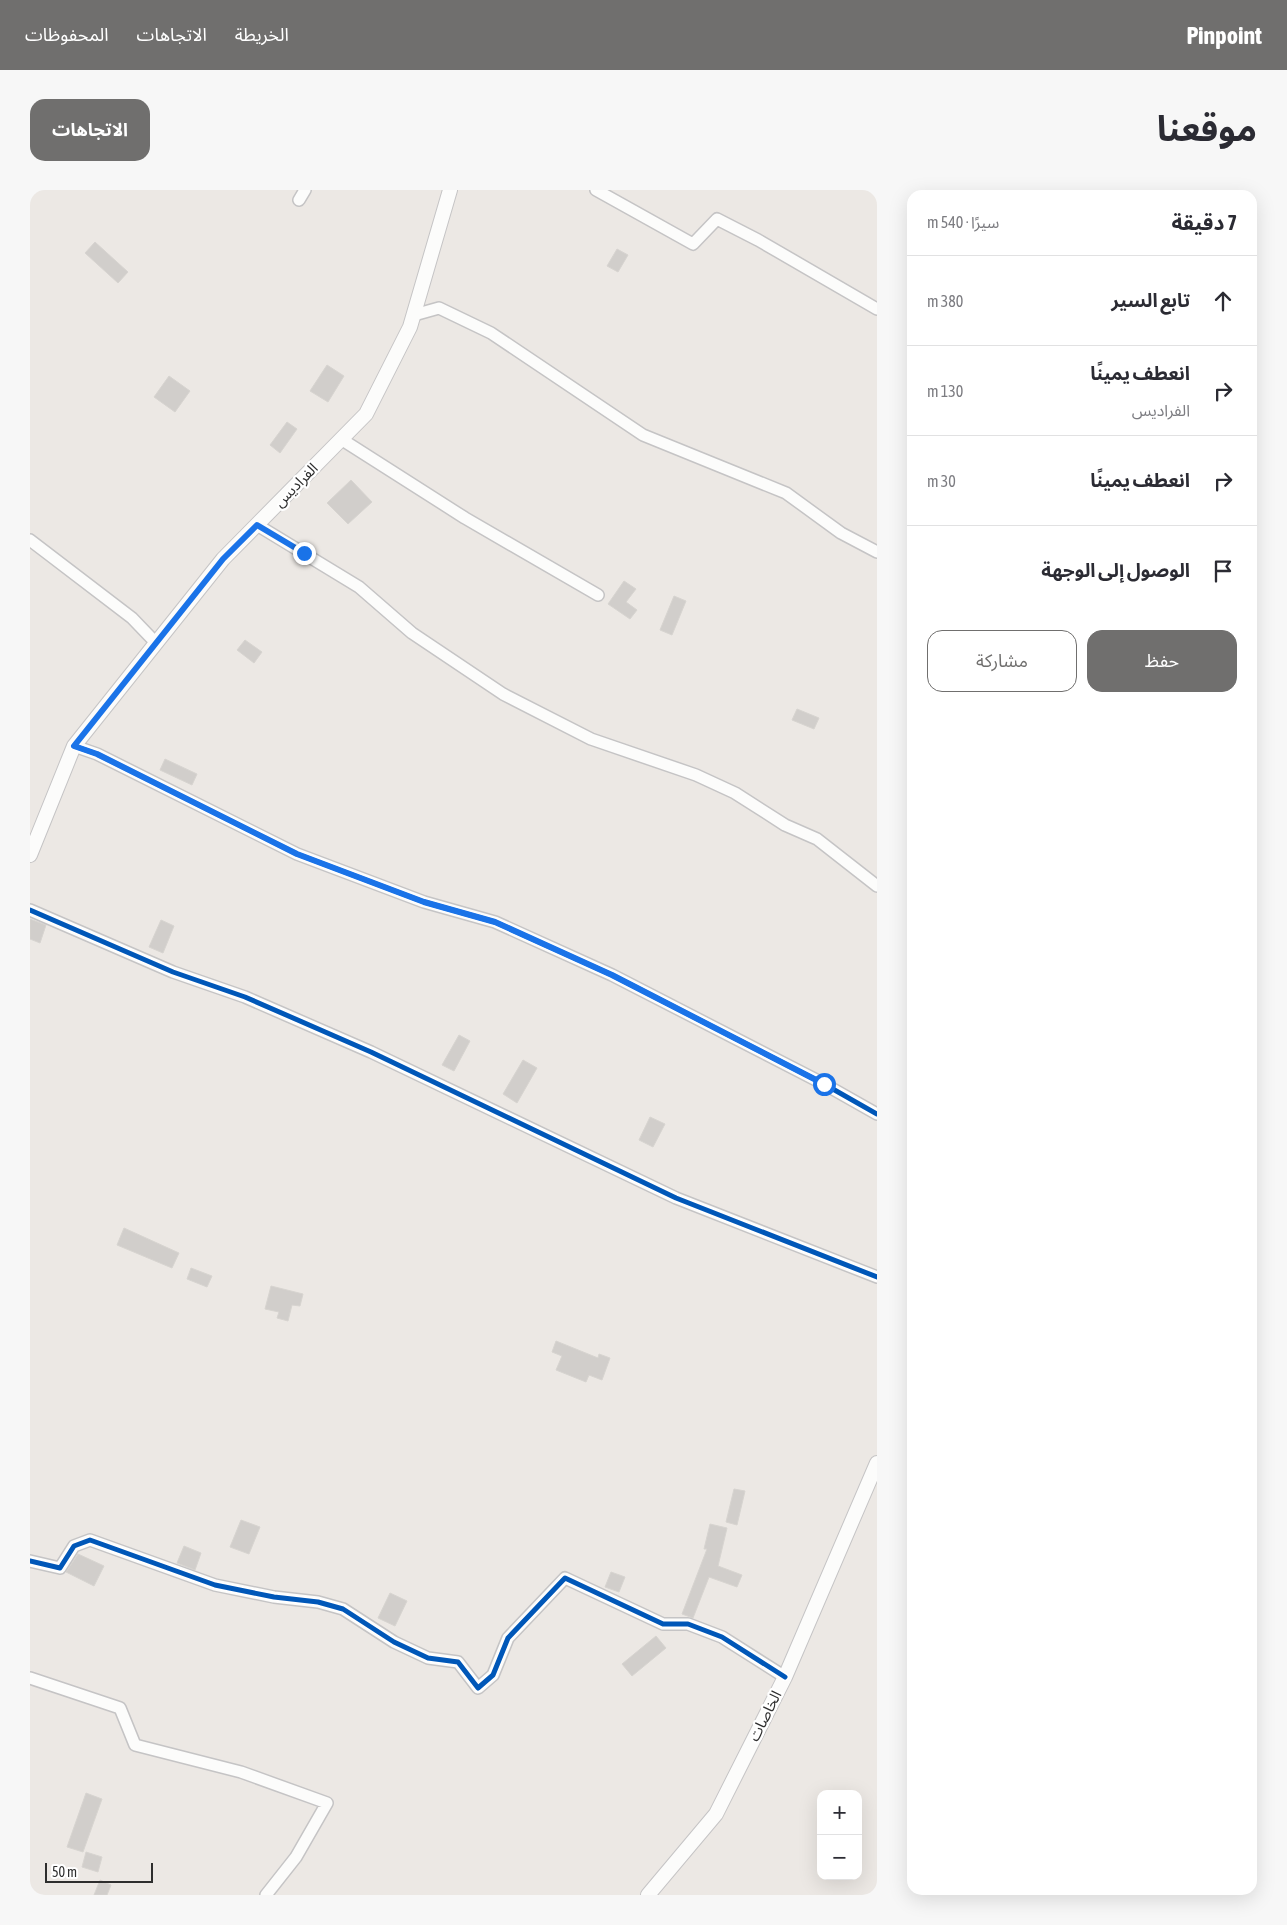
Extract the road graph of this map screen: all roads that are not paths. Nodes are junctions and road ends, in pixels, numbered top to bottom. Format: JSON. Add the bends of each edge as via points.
{"nodes":[{"id":1,"x":596,"y":190,"type":"edge"},
{"id":2,"x":447,"y":191,"type":"edge"},
{"id":3,"x":877,"y":309,"type":"edge"},
{"id":4,"x":414,"y":315,"type":"junction"},
{"id":5,"x":341,"y":439,"type":"junction"},
{"id":6,"x":257,"y":525,"type":"junction"},
{"id":7,"x":30,"y":540,"type":"edge"},
{"id":8,"x":877,"y":552,"type":"edge"},
{"id":9,"x":598,"y":595,"type":"dead end"},
{"id":10,"x":156,"y":643,"type":"junction"},
{"id":11,"x":74,"y":746,"type":"junction"},
{"id":12,"x":30,"y":855,"type":"edge"},
{"id":13,"x":877,"y":886,"type":"edge"},
{"id":14,"x":30,"y":910,"type":"edge"},
{"id":15,"x":877,"y":1114,"type":"edge"},
{"id":16,"x":877,"y":1278,"type":"edge"},
{"id":17,"x":877,"y":1463,"type":"edge"},
{"id":18,"x":30,"y":1561,"type":"edge"},
{"id":19,"x":785,"y":1677,"type":"junction"},
{"id":20,"x":30,"y":1678,"type":"edge"},
{"id":21,"x":266,"y":1895,"type":"edge"},
{"id":22,"x":648,"y":1895,"type":"edge"}],
"edges":[{"from":1,"to":3,"type":"street","via":[[693,244],[717,220]]},
{"from":2,"to":4,"type":"street","name":"الفراديس"},
{"from":4,"to":5,"type":"street","name":"الفراديس","via":[[366,414]]},
{"from":4,"to":8,"type":"street","via":[[439,308],[491,333],[643,435],[786,492],[840,533]]},
{"from":5,"to":6,"type":"street","name":"الفراديس"},
{"from":5,"to":9,"type":"street","via":[[465,518]]},
{"from":6,"to":10,"type":"street","name":"الفراديس","via":[[223,559]]},
{"from":6,"to":13,"type":"street","via":[[359,587],[412,633],[502,694],[591,739],[696,775],[735,793],[785,825],[817,839]]},
{"from":7,"to":10,"type":"street","via":[[132,618]]},
{"from":10,"to":11,"type":"street","name":"الفراديس"},
{"from":11,"to":12,"type":"street","name":"الفراديس"},
{"from":11,"to":15,"type":"street","via":[[97,754],[297,854],[424,902],[495,922],[612,975]]},
{"from":14,"to":16,"type":"street","via":[[371,1052],[676,1198]]},
{"from":17,"to":19,"type":"street","name":"الخاصات"},
{"from":18,"to":19,"type":"street","via":[[60,1568],[74,1546],[90,1540],[215,1585],[343,1609],[394,1642],[428,1658],[458,1662],[478,1688],[493,1675],[508,1638],[565,1578],[663,1624],[688,1624],[722,1637]]},
{"from":19,"to":22,"type":"street","name":"الخاصات","via":[[716,1814]]},
{"from":20,"to":21,"type":"street","via":[[120,1708],[135,1745],[241,1772],[327,1803],[296,1857]]}]}
